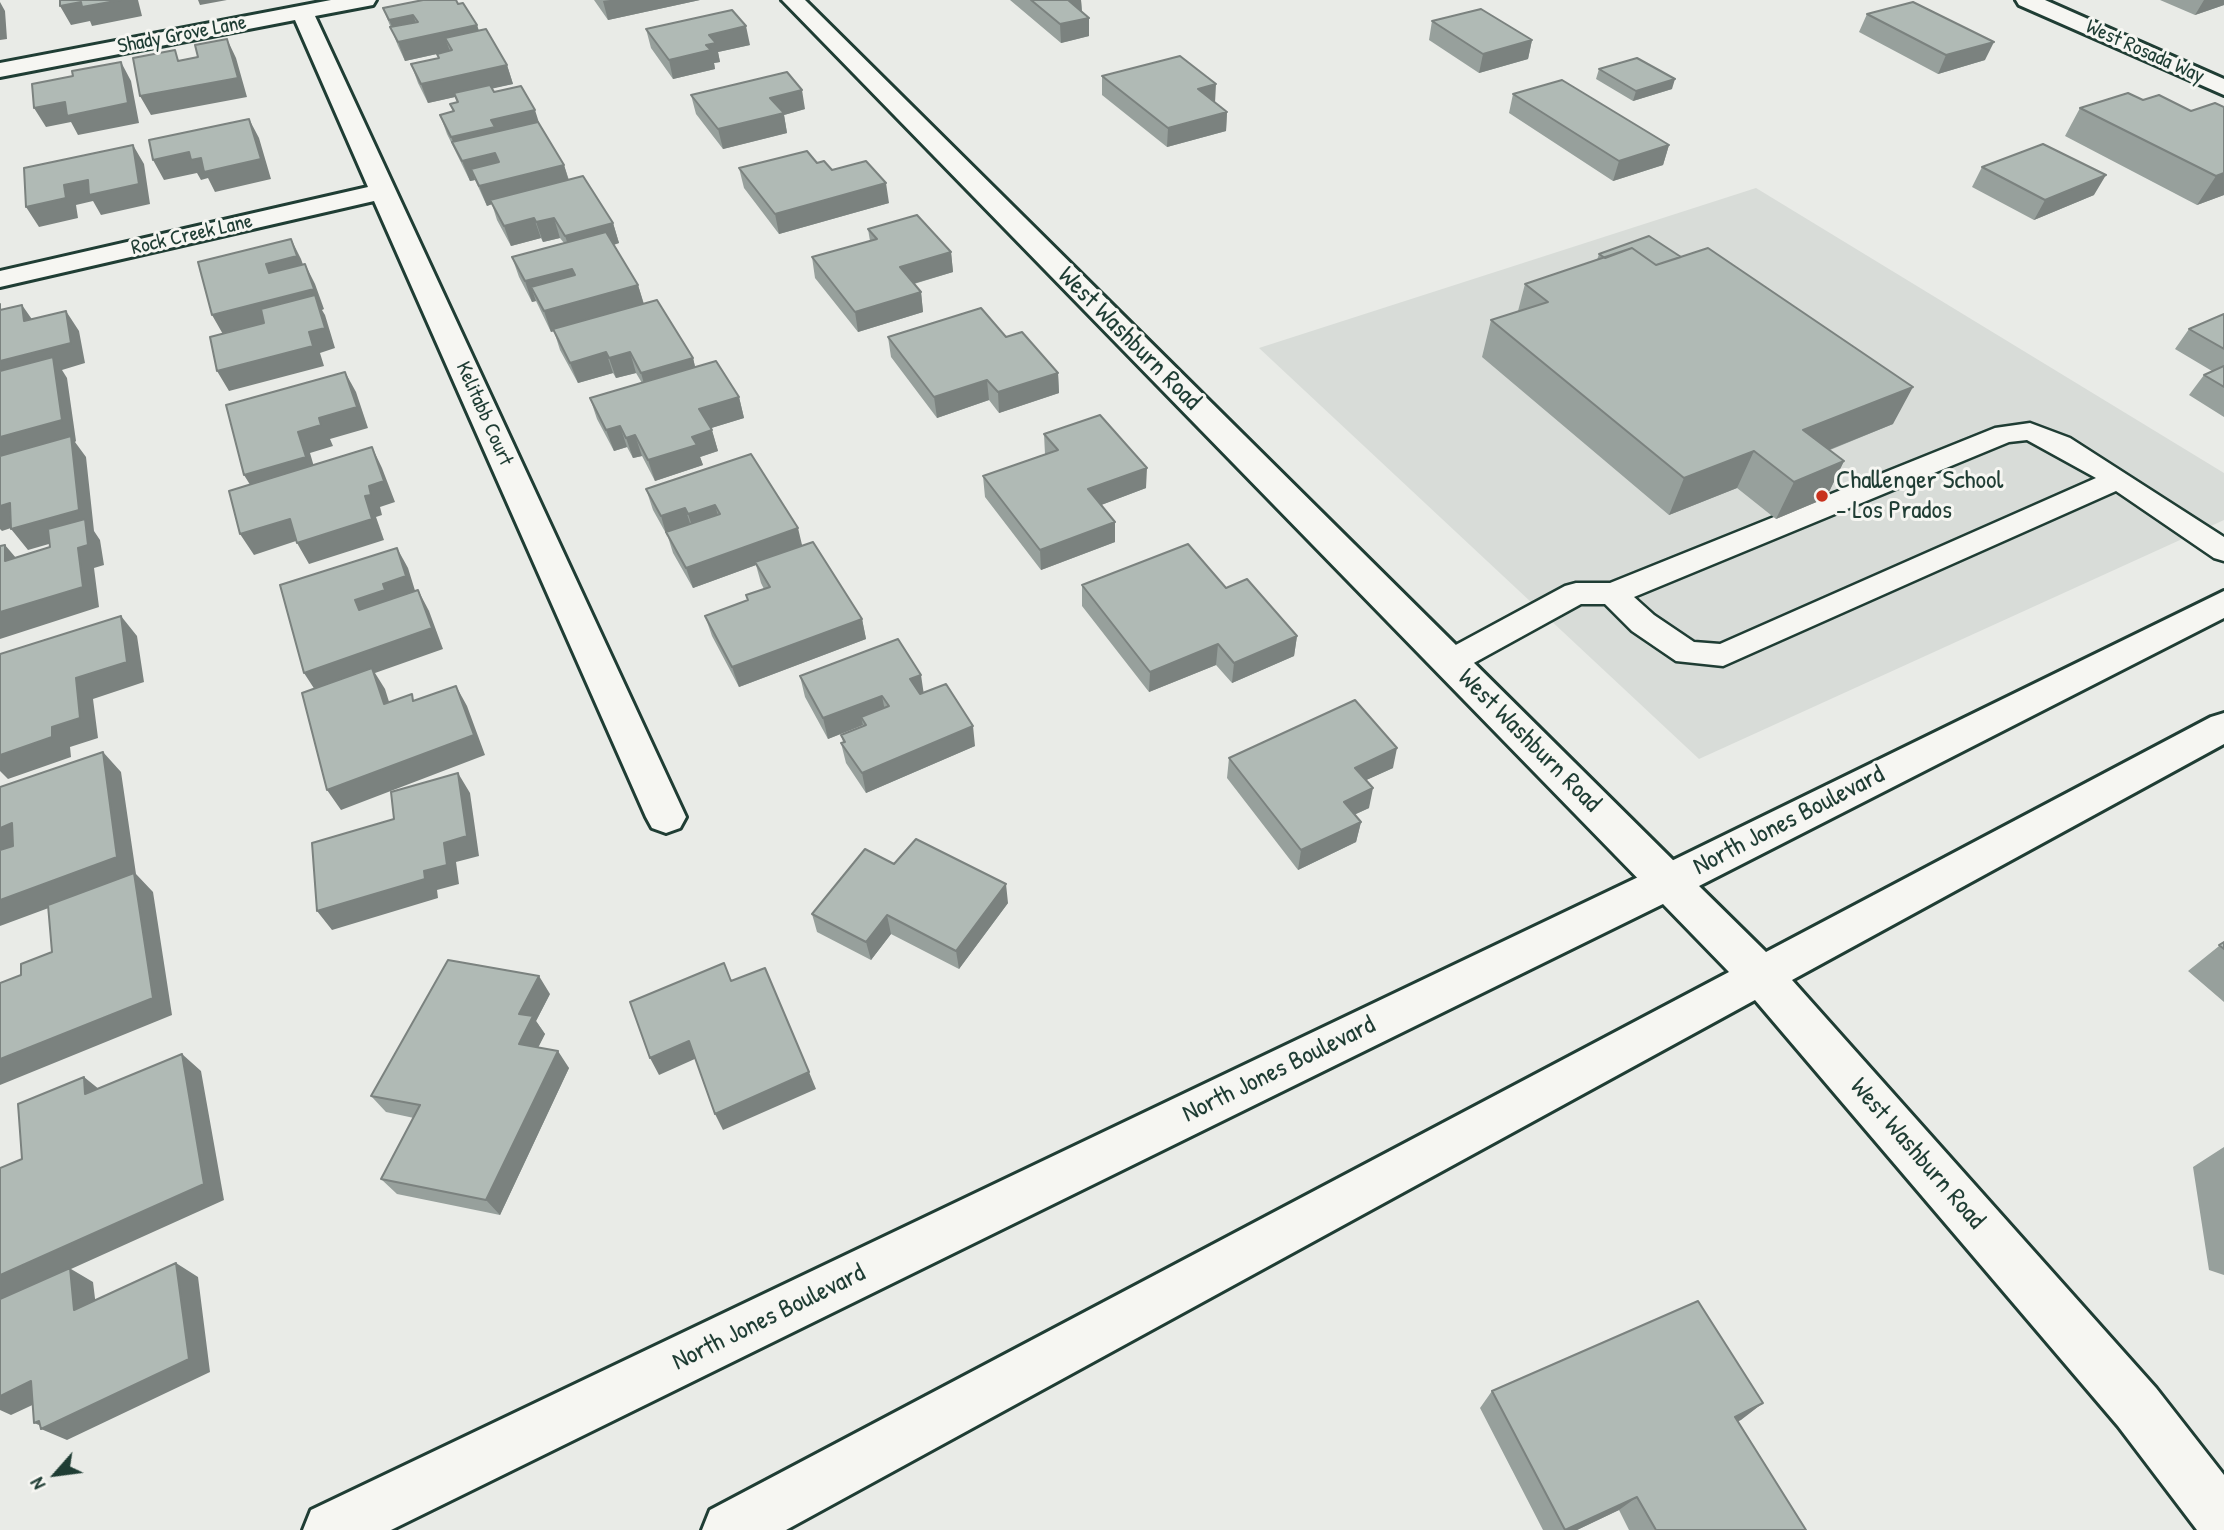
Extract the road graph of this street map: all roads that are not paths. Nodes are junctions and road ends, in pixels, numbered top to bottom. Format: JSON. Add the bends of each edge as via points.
{"nodes":[{"id":1,"x":365,"y":0,"type":"edge"},
{"id":2,"x":793,"y":0,"type":"edge"},
{"id":3,"x":2027,"y":0,"type":"edge"},
{"id":4,"x":302,"y":12,"type":"junction"},
{"id":5,"x":0,"y":70,"type":"edge"},
{"id":6,"x":2224,"y":88,"type":"edge"},
{"id":7,"x":383,"y":191,"type":"junction"},
{"id":8,"x":0,"y":279,"type":"edge"},
{"id":9,"x":2118,"y":479,"type":"junction"},
{"id":10,"x":2224,"y":551,"type":"edge"},
{"id":11,"x":1613,"y":594,"type":"junction"},
{"id":12,"x":2224,"y":603,"type":"edge"},
{"id":13,"x":1450,"y":662,"type":"junction"},
{"id":14,"x":2224,"y":727,"type":"edge"},
{"id":15,"x":666,"y":817,"type":"dead end"},
{"id":16,"x":1668,"y":882,"type":"junction"},
{"id":17,"x":1762,"y":977,"type":"junction"},
{"id":18,"x":2224,"y":1520,"type":"edge"},
{"id":19,"x":331,"y":1530,"type":"edge"},
{"id":20,"x":730,"y":1530,"type":"edge"}],
"edges":[{"from":1,"to":4,"type":"street","name":"Shady Grove Lane"},
{"from":2,"to":13,"type":"street","name":"West Washburn Road"},
{"from":3,"to":6,"type":"street","name":"West Rosada Way"},
{"from":4,"to":5,"type":"street","name":"Shady Grove Lane"},
{"from":4,"to":7,"type":"street","name":"Kelitabb Court"},
{"from":7,"to":8,"type":"street","name":"Rock Creek Lane"},
{"from":7,"to":15,"type":"street","name":"Kelitabb Court"},
{"from":9,"to":10,"type":"lane"},
{"from":9,"to":11,"type":"lane","via":[[2030,431],[2004,434]]},
{"from":9,"to":11,"type":"lane","via":[[1723,655],[1687,653],[1643,623]]},
{"from":11,"to":13,"type":"lane","via":[[1576,593]]},
{"from":12,"to":16,"type":"street","name":"North Jones Boulevard"},
{"from":13,"to":16,"type":"street","name":"West Washburn Road"},
{"from":14,"to":17,"type":"street"},
{"from":16,"to":17,"type":"street","name":"West Washburn Road"},
{"from":16,"to":19,"type":"street","name":"North Jones Boulevard"},
{"from":17,"to":18,"type":"street","name":"West Washburn Road","via":[[2137,1407]]},
{"from":17,"to":20,"type":"street"}]}
